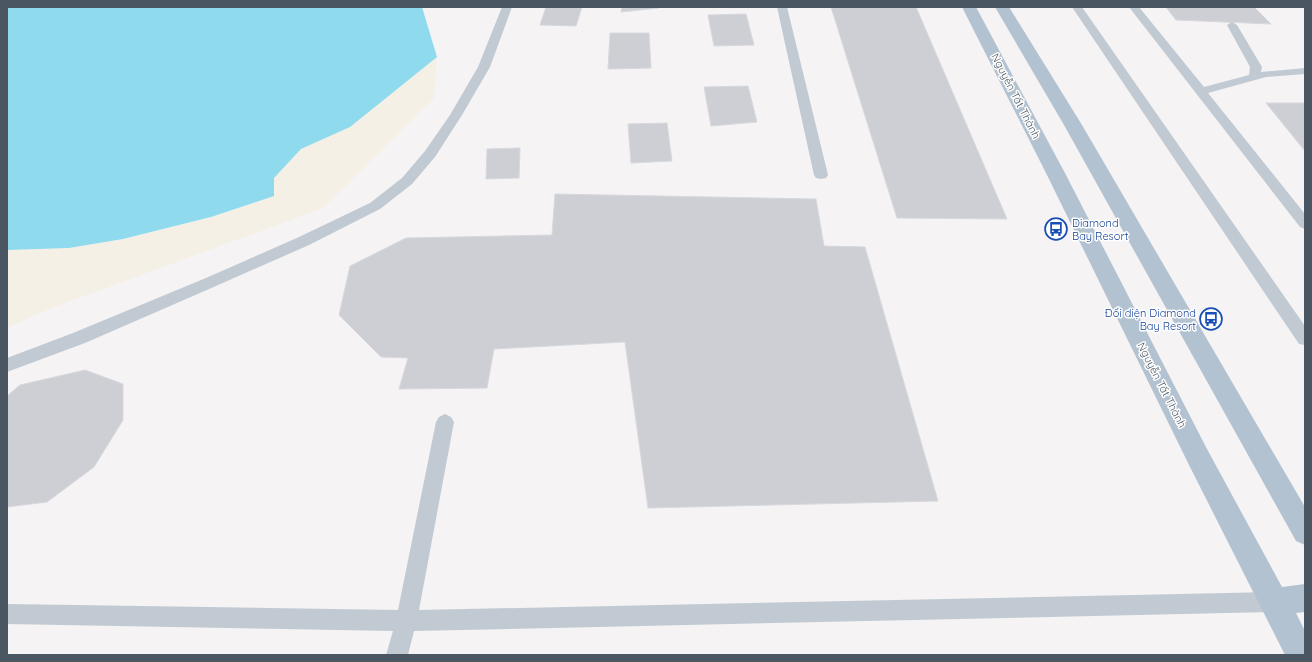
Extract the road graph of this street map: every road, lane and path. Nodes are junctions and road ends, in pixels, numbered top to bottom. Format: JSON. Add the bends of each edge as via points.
{"nodes":[{"id":1,"x":507,"y":7,"type":"edge"},
{"id":2,"x":782,"y":7,"type":"edge"},
{"id":3,"x":969,"y":7,"type":"edge"},
{"id":4,"x":1002,"y":7,"type":"edge"},
{"id":5,"x":1077,"y":7,"type":"edge"},
{"id":6,"x":1134,"y":7,"type":"edge"},
{"id":7,"x":1232,"y":25,"type":"dead end"},
{"id":8,"x":1305,"y":71,"type":"edge"},
{"id":9,"x":1254,"y":77,"type":"junction"},
{"id":10,"x":1200,"y":92,"type":"junction"},
{"id":11,"x":821,"y":175,"type":"dead end"},
{"id":12,"x":1305,"y":224,"type":"edge"},
{"id":13,"x":1305,"y":339,"type":"edge"},
{"id":14,"x":7,"y":365,"type":"edge"},
{"id":15,"x":445,"y":422,"type":"dead end"},
{"id":16,"x":1305,"y":532,"type":"edge"},
{"id":17,"x":1305,"y":598,"type":"edge"},
{"id":18,"x":1276,"y":602,"type":"junction"},
{"id":19,"x":7,"y":614,"type":"edge"},
{"id":20,"x":406,"y":621,"type":"junction"},
{"id":21,"x":397,"y":655,"type":"edge"},
{"id":22,"x":1301,"y":655,"type":"edge"}],
"edges":[{"from":1,"to":14,"type":"lane","via":[[484,67],[456,115],[430,154],[407,181],[375,206],[232,273],[79,338]]},
{"from":2,"to":11,"type":"lane"},
{"from":3,"to":18,"type":"main road","name":"Nguyễn Tất Thành","via":[[1204,467]]},
{"from":4,"to":16,"type":"main road","via":[[1073,125]]},
{"from":5,"to":13,"type":"lane"},
{"from":6,"to":10,"type":"lane"},
{"from":7,"to":9,"type":"lane","via":[[1256,67]]},
{"from":8,"to":9,"type":"lane","via":[[1286,71]]},
{"from":9,"to":10,"type":"lane"},
{"from":10,"to":12,"type":"lane"},
{"from":15,"to":20,"type":"lane"},
{"from":17,"to":18,"type":"main road"},
{"from":18,"to":20,"type":"lane"},
{"from":18,"to":22,"type":"main road","name":"Nguyễn Tất Thành"},
{"from":19,"to":20,"type":"lane"},
{"from":20,"to":21,"type":"lane"}]}
